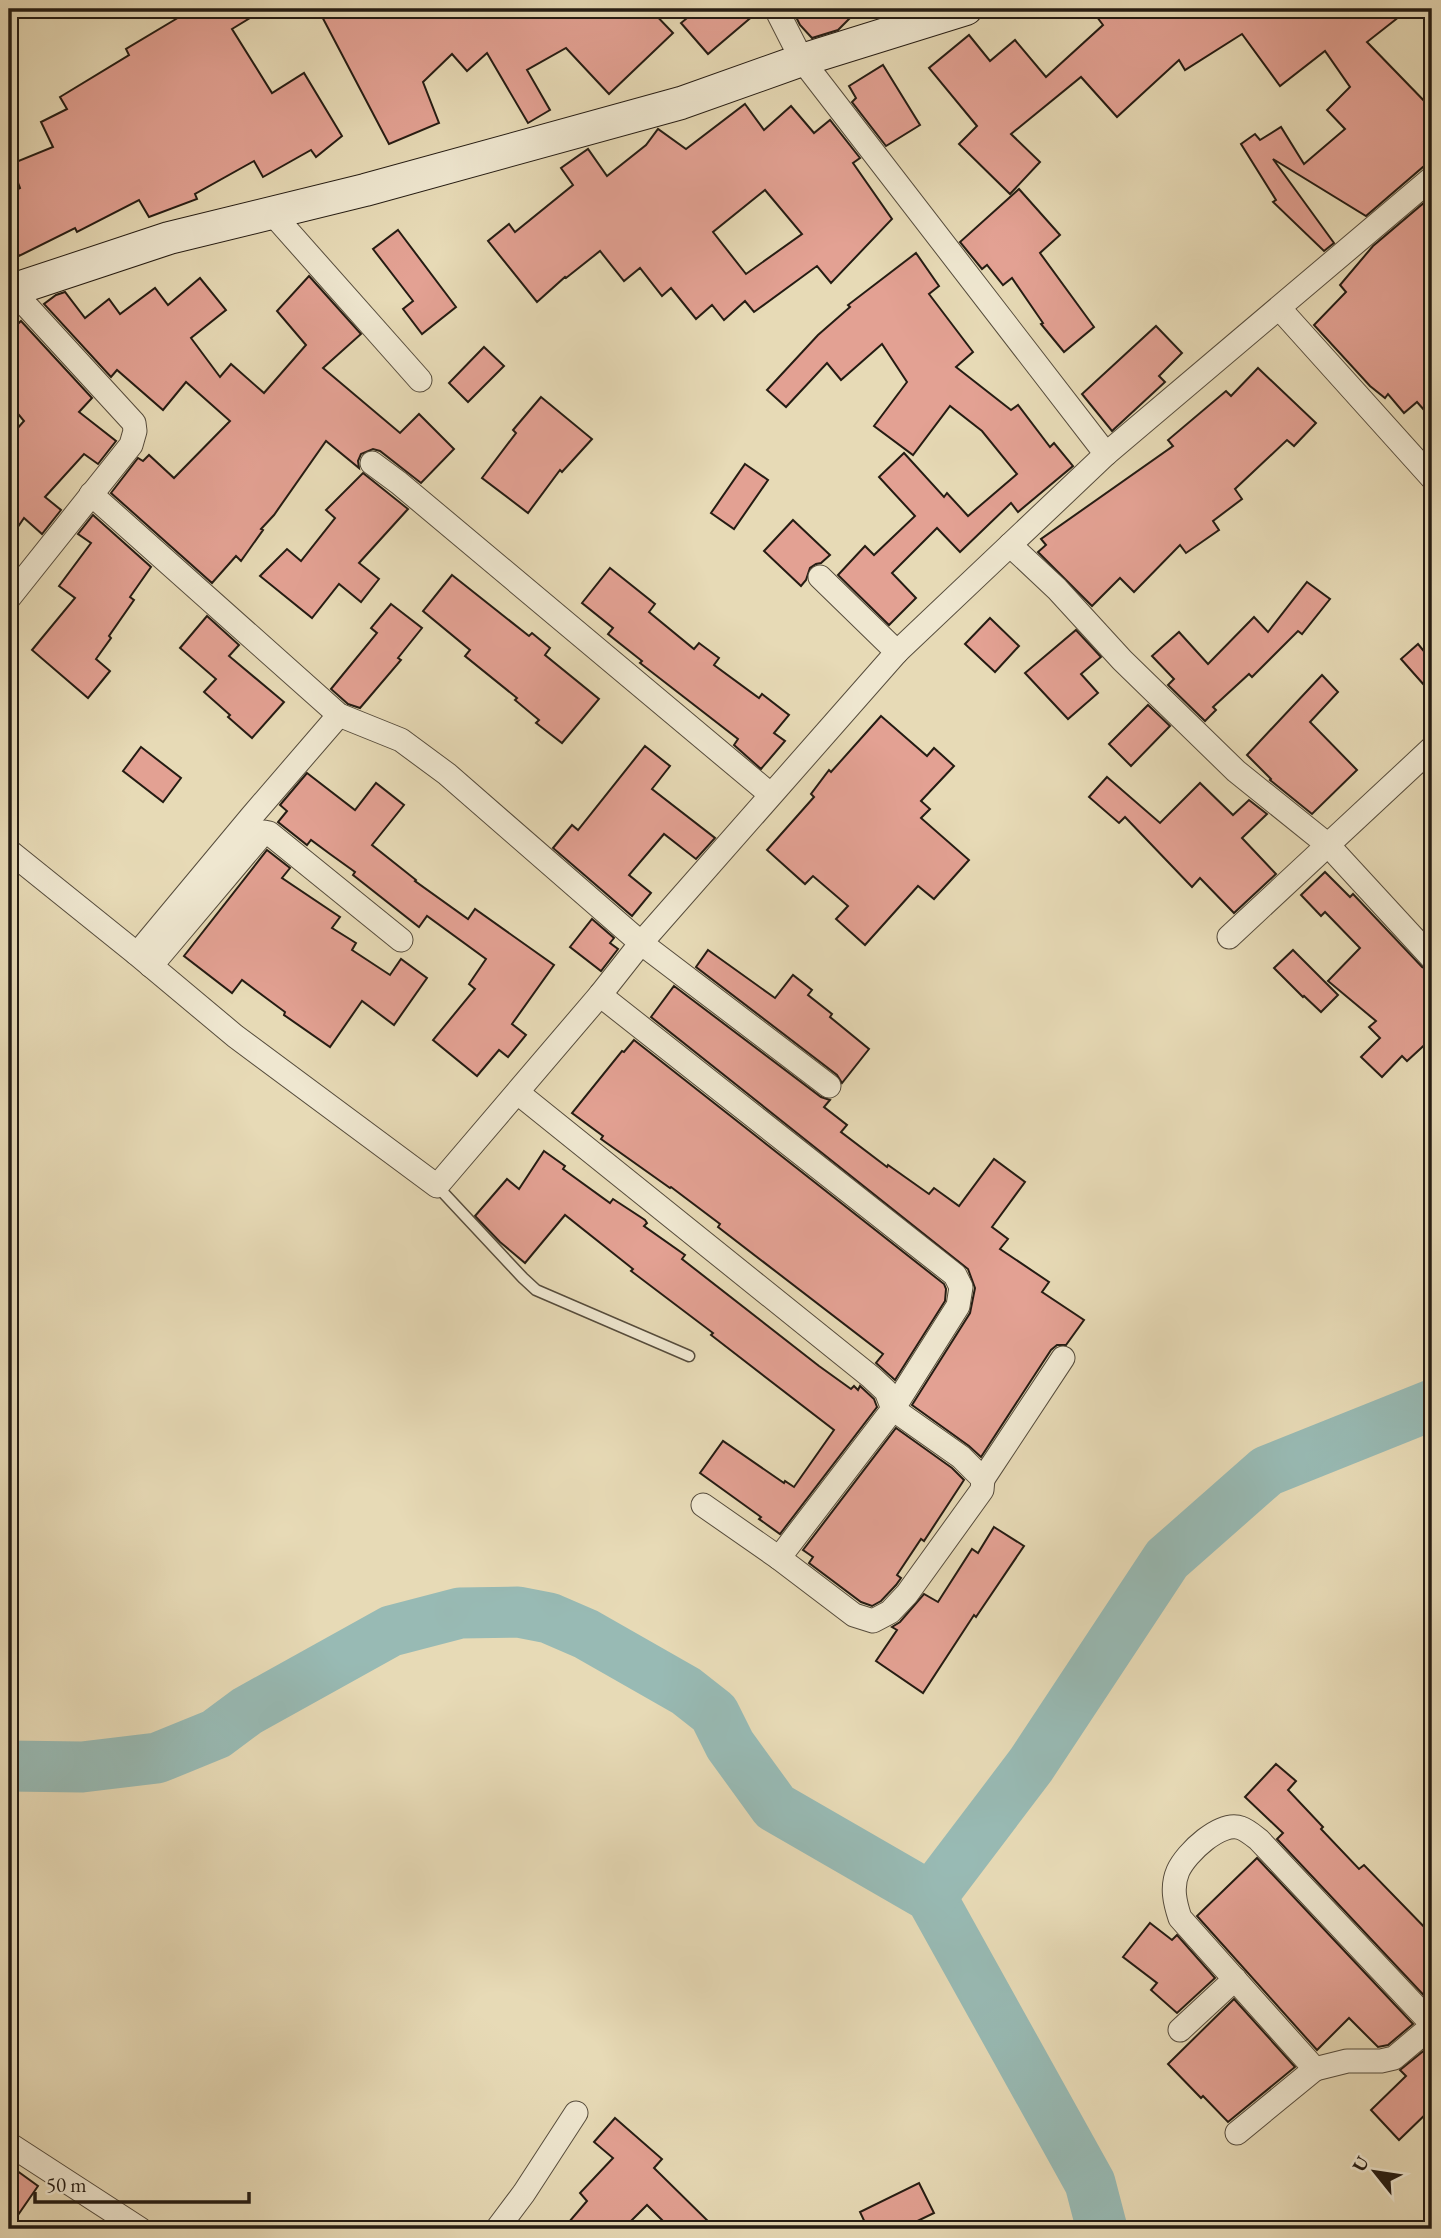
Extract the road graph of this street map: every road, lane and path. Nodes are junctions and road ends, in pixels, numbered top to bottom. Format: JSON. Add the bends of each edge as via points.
{"nodes":[{"id":1,"x":776,"y":9,"type":"edge"},
{"id":2,"x":965,"y":9,"type":"edge"},
{"id":3,"x":802,"y":60,"type":"junction"},
{"id":4,"x":1432,"y":178,"type":"edge"},
{"id":5,"x":271,"y":212,"type":"junction"},
{"id":6,"x":10,"y":290,"type":"edge"},
{"id":7,"x":1280,"y":309,"type":"junction"},
{"id":8,"x":420,"y":380,"type":"dead end"},
{"id":9,"x":1106,"y":454,"type":"junction"},
{"id":10,"x":372,"y":463,"type":"dead end"},
{"id":11,"x":1432,"y":478,"type":"edge"},
{"id":12,"x":91,"y":494,"type":"junction"},
{"id":13,"x":1010,"y":545,"type":"junction"},
{"id":14,"x":820,"y":577,"type":"dead end"},
{"id":15,"x":9,"y":598,"type":"edge"},
{"id":16,"x":897,"y":652,"type":"junction"},
{"id":17,"x":339,"y":715,"type":"junction"},
{"id":18,"x":1432,"y":748,"type":"edge"},
{"id":19,"x":770,"y":794,"type":"junction"},
{"id":20,"x":1328,"y":845,"type":"junction"},
{"id":21,"x":9,"y":852,"type":"edge"},
{"id":22,"x":1230,"y":937,"type":"dead end"},
{"id":23,"x":401,"y":940,"type":"dead end"},
{"id":24,"x":641,"y":943,"type":"junction"},
{"id":25,"x":1432,"y":958,"type":"edge"},
{"id":26,"x":144,"y":960,"type":"junction"},
{"id":27,"x":600,"y":995,"type":"junction"},
{"id":28,"x":828,"y":1086,"type":"dead end"},
{"id":29,"x":517,"y":1093,"type":"junction"},
{"id":30,"x":438,"y":1186,"type":"junction"},
{"id":31,"x":689,"y":1356,"type":"dead end"},
{"id":32,"x":1063,"y":1358,"type":"dead end"},
{"id":33,"x":893,"y":1409,"type":"junction"},
{"id":34,"x":983,"y":1479,"type":"junction"},
{"id":35,"x":703,"y":1505,"type":"dead end"},
{"id":36,"x":779,"y":1558,"type":"junction"},
{"id":37,"x":1235,"y":1979,"type":"junction"},
{"id":38,"x":1432,"y":2025,"type":"edge"},
{"id":39,"x":1180,"y":2031,"type":"dead end"},
{"id":40,"x":1315,"y":2069,"type":"junction"},
{"id":41,"x":576,"y":2113,"type":"dead end"},
{"id":42,"x":1237,"y":2133,"type":"dead end"},
{"id":43,"x":9,"y":2144,"type":"edge"},
{"id":44,"x":140,"y":2229,"type":"edge"},
{"id":45,"x":497,"y":2229,"type":"edge"}],
"edges":[{"from":1,"to":3,"type":"street"},
{"from":2,"to":3,"type":"street"},
{"from":3,"to":5,"type":"street","via":[[681,103]]},
{"from":3,"to":9,"type":"street"},
{"from":4,"to":7,"type":"street"},
{"from":5,"to":6,"type":"street"},
{"from":5,"to":8,"type":"street"},
{"from":6,"to":12,"type":"street","via":[[134,423],[131,445]]},
{"from":7,"to":9,"type":"street"},
{"from":7,"to":11,"type":"street"},
{"from":9,"to":13,"type":"street"},
{"from":10,"to":19,"type":"street"},
{"from":12,"to":15,"type":"street"},
{"from":12,"to":17,"type":"street"},
{"from":13,"to":16,"type":"street"},
{"from":13,"to":20,"type":"street","via":[[1236,771]]},
{"from":14,"to":16,"type":"street"},
{"from":16,"to":19,"type":"street"},
{"from":17,"to":24,"type":"street","via":[[401,740],[447,774]]},
{"from":17,"to":26,"type":"street","via":[[251,817]]},
{"from":18,"to":20,"type":"street"},
{"from":19,"to":24,"type":"street"},
{"from":20,"to":22,"type":"street"},
{"from":20,"to":25,"type":"street"},
{"from":21,"to":26,"type":"street"},
{"from":23,"to":26,"type":"street","via":[[264,832]]},
{"from":24,"to":27,"type":"street"},
{"from":24,"to":28,"type":"street"},
{"from":26,"to":30,"type":"street","via":[[235,1036]]},
{"from":27,"to":29,"type":"street"},
{"from":27,"to":33,"type":"street","via":[[955,1275],[961,1287],[958,1306]]},
{"from":29,"to":30,"type":"street"},
{"from":29,"to":33,"type":"street","via":[[871,1377],[886,1391]]},
{"from":30,"to":31,"type":"lane","via":[[536,1290]]},
{"from":32,"to":34,"type":"street"},
{"from":33,"to":34,"type":"street","via":[[961,1457]]},
{"from":33,"to":36,"type":"street"},
{"from":34,"to":36,"type":"street","via":[[982,1490],[907,1594],[890,1612],[873,1621],[854,1615]]},
{"from":35,"to":36,"type":"street"},
{"from":37,"to":38,"type":"street","via":[[1180,1918],[1173,1899],[1184,1862],[1223,1827],[1241,1827],[1259,1840]]},
{"from":37,"to":39,"type":"street"},
{"from":37,"to":40,"type":"street"},
{"from":38,"to":40,"type":"street","via":[[1394,2058],[1347,2061]]},
{"from":40,"to":42,"type":"street"},
{"from":41,"to":45,"type":"street"},
{"from":43,"to":44,"type":"street"}]}
